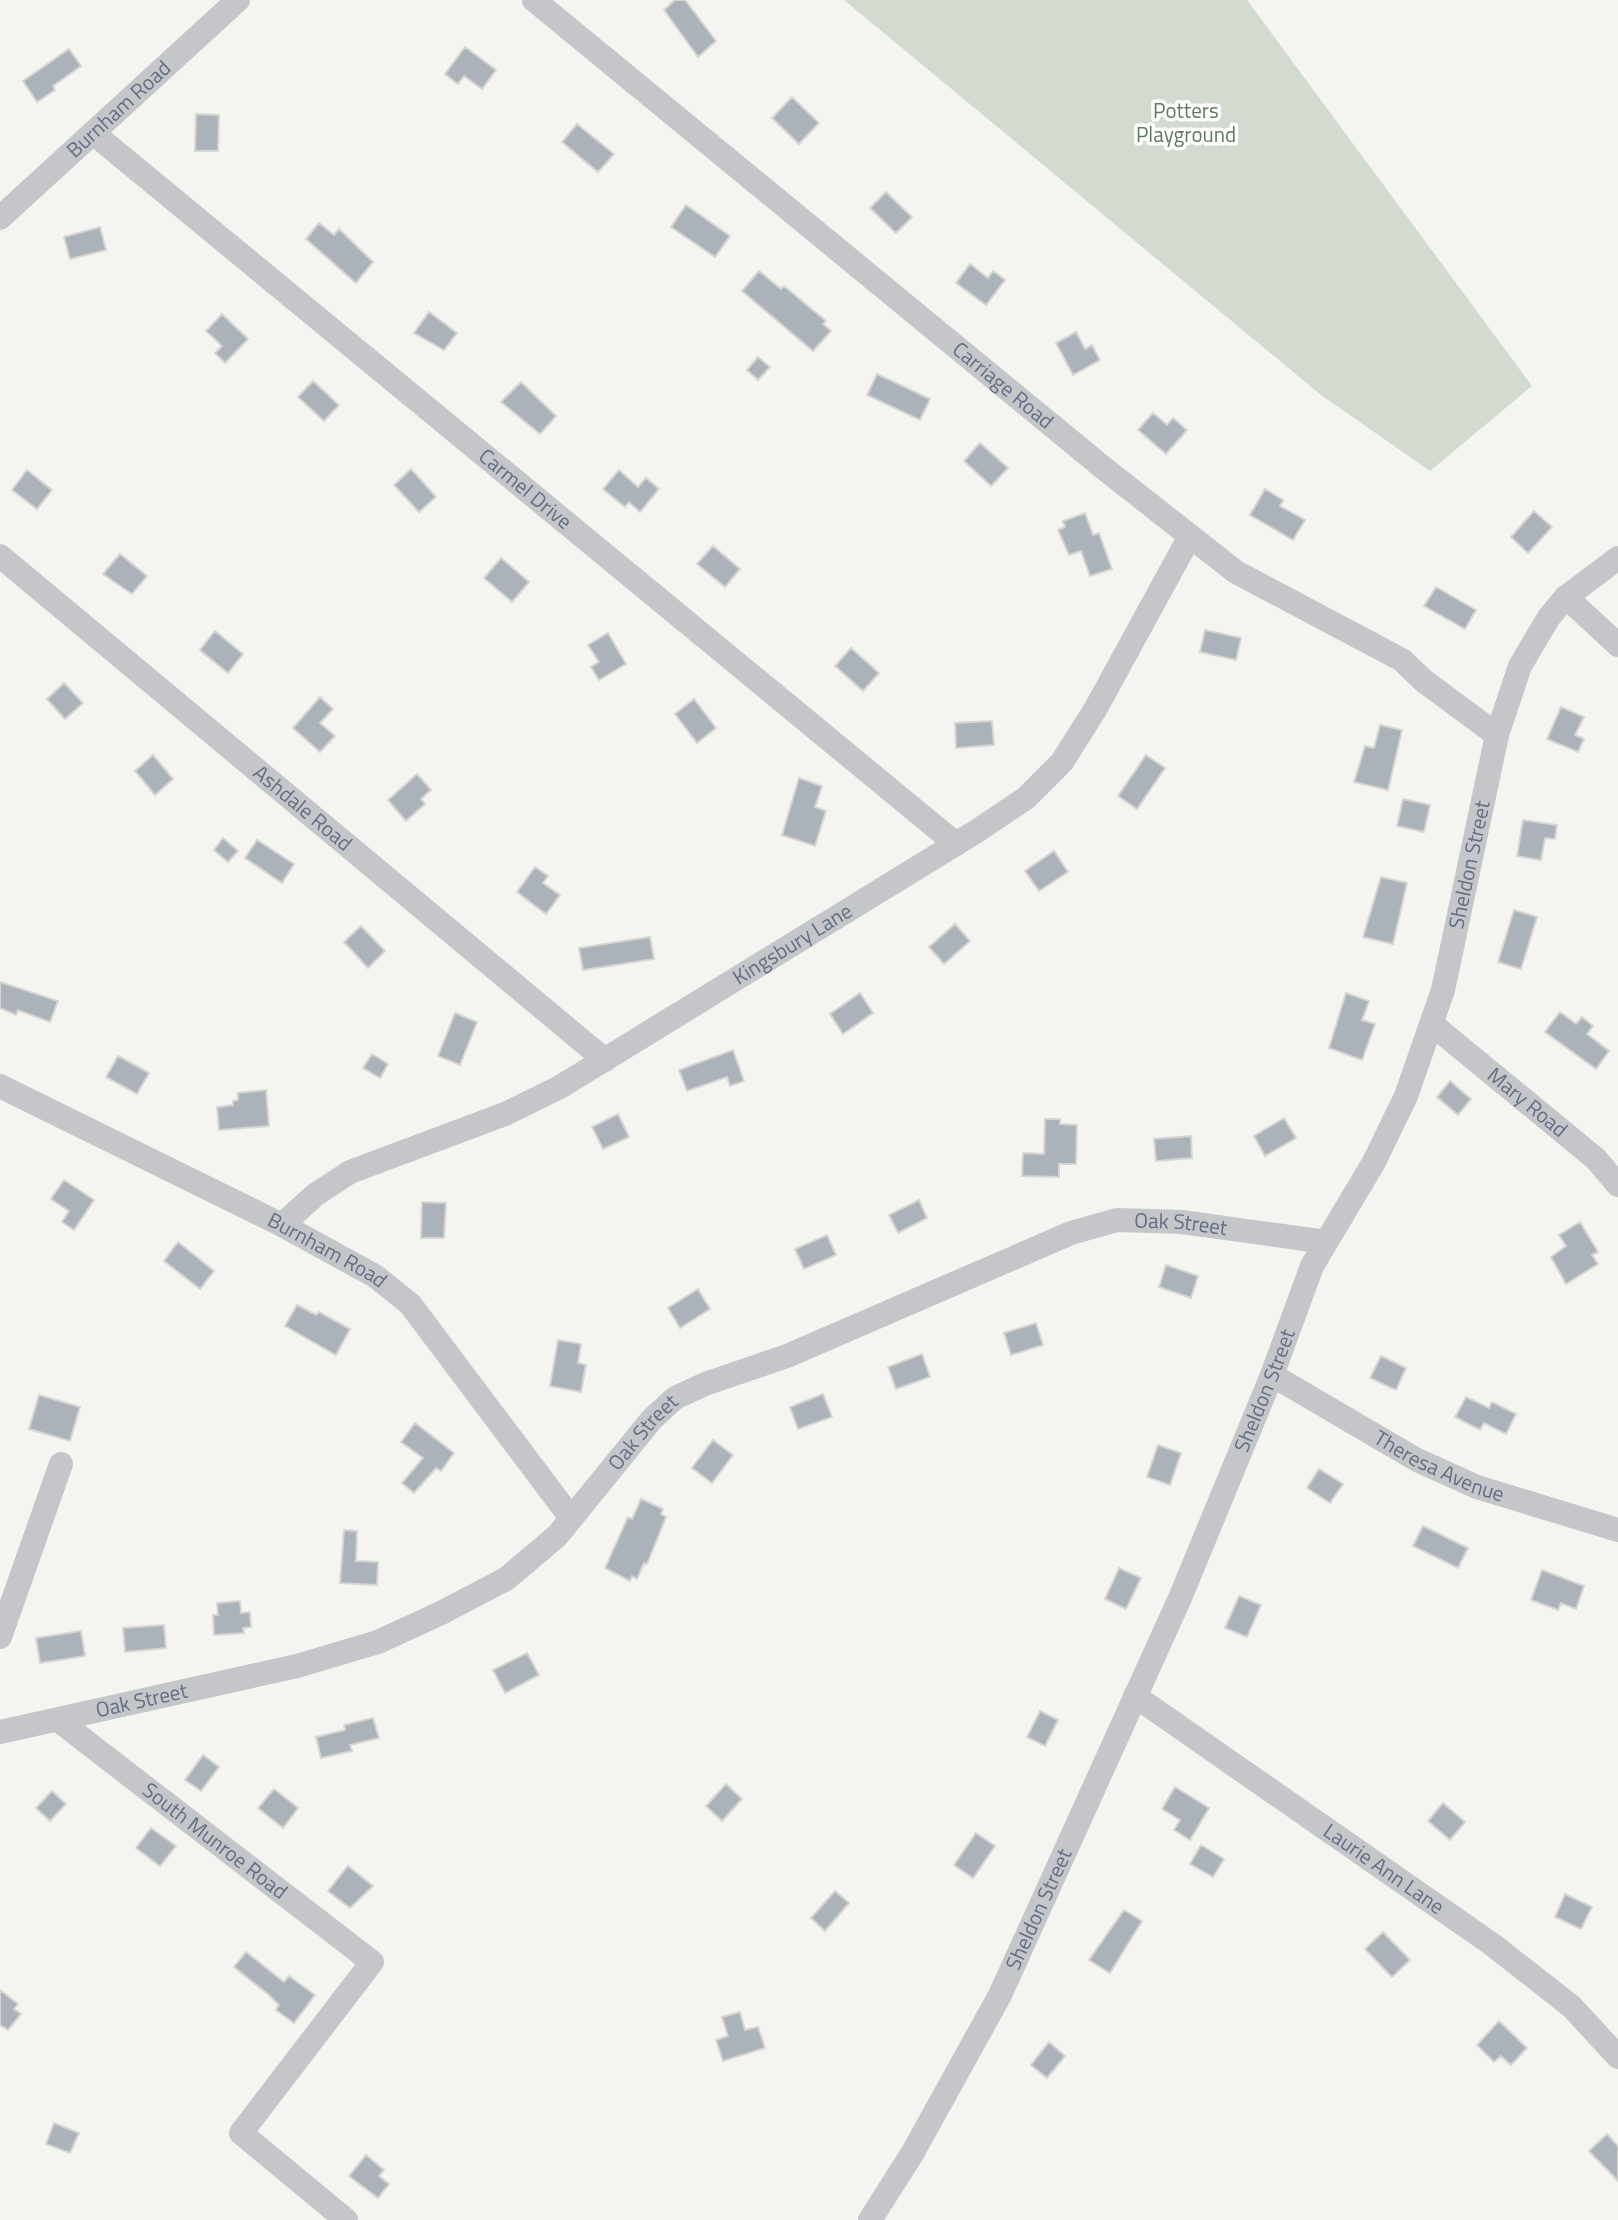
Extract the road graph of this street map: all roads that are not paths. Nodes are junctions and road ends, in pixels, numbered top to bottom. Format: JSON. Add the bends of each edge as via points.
{"nodes":[{"id":1,"x":238,"y":0,"type":"edge"},
{"id":2,"x":534,"y":0,"type":"edge"},
{"id":3,"x":93,"y":133,"type":"junction"},
{"id":4,"x":0,"y":218,"type":"edge"},
{"id":5,"x":1189,"y":536,"type":"junction"},
{"id":6,"x":0,"y":556,"type":"edge"},
{"id":7,"x":1618,"y":558,"type":"edge"},
{"id":8,"x":1566,"y":597,"type":"junction"},
{"id":9,"x":1618,"y":645,"type":"edge"},
{"id":10,"x":1497,"y":735,"type":"junction"},
{"id":11,"x":956,"y":844,"type":"junction"},
{"id":12,"x":1433,"y":1025,"type":"junction"},
{"id":13,"x":605,"y":1060,"type":"junction"},
{"id":14,"x":0,"y":1087,"type":"edge"},
{"id":15,"x":1618,"y":1185,"type":"edge"},
{"id":16,"x":282,"y":1225,"type":"junction"},
{"id":17,"x":1326,"y":1242,"type":"junction"},
{"id":18,"x":1272,"y":1375,"type":"junction"},
{"id":19,"x":61,"y":1464,"type":"dead end"},
{"id":20,"x":571,"y":1518,"type":"junction"},
{"id":21,"x":1618,"y":1530,"type":"edge"},
{"id":22,"x":0,"y":1637,"type":"edge"},
{"id":23,"x":1135,"y":1696,"type":"junction"},
{"id":24,"x":58,"y":1720,"type":"junction"},
{"id":25,"x":0,"y":1732,"type":"edge"},
{"id":26,"x":1618,"y":2057,"type":"edge"},
{"id":27,"x":346,"y":2220,"type":"edge"},
{"id":28,"x":870,"y":2220,"type":"edge"}],
"edges":[{"from":1,"to":3,"type":"street","name":"Burnham Road"},
{"from":2,"to":5,"type":"street","name":"Carriage Road"},
{"from":3,"to":4,"type":"street","name":"Burnham Road"},
{"from":3,"to":11,"type":"street","name":"Carmel Drive"},
{"from":5,"to":10,"type":"street","name":"Carriage Road","via":[[1236,572],[1402,660]]},
{"from":5,"to":11,"type":"street","name":"Kingsbury Lane","via":[[1062,762],[1026,797]]},
{"from":6,"to":13,"type":"street","name":"Ashdale Road"},
{"from":7,"to":8,"type":"street","name":"Sheldon Street"},
{"from":8,"to":9,"type":"street"},
{"from":8,"to":10,"type":"street","name":"Sheldon Street","via":[[1526,654]]},
{"from":10,"to":12,"type":"street","name":"Sheldon Street"},
{"from":11,"to":13,"type":"street","name":"Kingsbury Lane"},
{"from":12,"to":15,"type":"street","name":"Mary Road","via":[[1596,1159]]},
{"from":12,"to":17,"type":"street","name":"Sheldon Street","via":[[1374,1162]]},
{"from":13,"to":16,"type":"street","name":"Kingsbury Lane","via":[[505,1114],[350,1172]]},
{"from":14,"to":16,"type":"street","name":"Burnham Road"},
{"from":16,"to":20,"type":"street","name":"Burnham Road","via":[[375,1276],[410,1304]]},
{"from":17,"to":18,"type":"street","name":"Sheldon Street","via":[[1312,1266]]},
{"from":17,"to":20,"type":"street","name":"Oak Street","via":[[1117,1220],[1070,1233],[787,1356],[675,1398],[652,1419]]},
{"from":18,"to":21,"type":"street","name":"Theresa Avenue","via":[[1417,1460],[1550,1511]]},
{"from":18,"to":23,"type":"street","name":"Sheldon Street"},
{"from":19,"to":22,"type":"street"},
{"from":20,"to":24,"type":"street","name":"Oak Street","via":[[557,1536],[506,1579],[378,1642],[296,1666]]},
{"from":23,"to":26,"type":"street","name":"Laurie Ann Lane","via":[[1493,1945],[1572,2007]]},
{"from":23,"to":28,"type":"street","name":"Sheldon Street","via":[[1000,1994]]},
{"from":24,"to":25,"type":"street","name":"Oak Street"},
{"from":24,"to":27,"type":"street","name":"South Munroe Road","via":[[372,1962],[241,2133]]}]}
